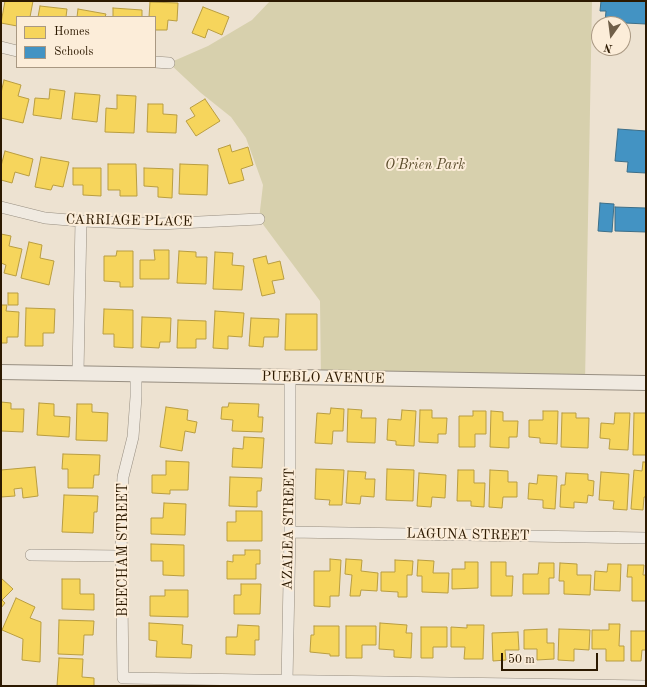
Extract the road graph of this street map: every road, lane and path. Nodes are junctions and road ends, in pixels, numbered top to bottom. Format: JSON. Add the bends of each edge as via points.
{"nodes":[{"id":1,"x":1,"y":47,"type":"edge"},
{"id":2,"x":16,"y":51,"type":"edge"},
{"id":3,"x":156,"y":62,"type":"edge"},
{"id":4,"x":169,"y":63,"type":"dead end"},
{"id":5,"x":1,"y":207,"type":"edge"},
{"id":6,"x":259,"y":220,"type":"dead end"},
{"id":7,"x":81,"y":221,"type":"junction"},
{"id":8,"x":1,"y":372,"type":"edge"},
{"id":9,"x":78,"y":373,"type":"junction"},
{"id":10,"x":136,"y":375,"type":"junction"},
{"id":11,"x":290,"y":378,"type":"junction"},
{"id":12,"x":646,"y":383,"type":"edge"},
{"id":13,"x":290,"y":532,"type":"junction"},
{"id":14,"x":646,"y":538,"type":"edge"},
{"id":15,"x":31,"y":554,"type":"dead end"},
{"id":16,"x":121,"y":556,"type":"junction"},
{"id":17,"x":130,"y":681,"type":"edge"},
{"id":18,"x":287,"y":681,"type":"junction"},
{"id":19,"x":646,"y":686,"type":"edge"}],
"edges":[{"from":1,"to":2,"type":"street"},
{"from":3,"to":4,"type":"street"},
{"from":5,"to":7,"type":"street","name":"CARRIAGE PLACE","via":[[45,218]]},
{"from":6,"to":7,"type":"street","name":"CARRIAGE PLACE","via":[[159,224]]},
{"from":7,"to":9,"type":"street"},
{"from":8,"to":9,"type":"street","name":"PUEBLO AVENUE"},
{"from":9,"to":10,"type":"street","name":"PUEBLO AVENUE"},
{"from":10,"to":11,"type":"street","name":"PUEBLO AVENUE"},
{"from":10,"to":16,"type":"street","name":"BEECHAM STREET","via":[[132,437],[123,477]]},
{"from":11,"to":12,"type":"street","name":"PUEBLO AVENUE"},
{"from":11,"to":13,"type":"street","name":"AZALEA STREET"},
{"from":13,"to":14,"type":"street","name":"LAGUNA STREET"},
{"from":13,"to":18,"type":"street","name":"AZALEA STREET"},
{"from":15,"to":16,"type":"street"},
{"from":16,"to":17,"type":"street","name":"BEECHAM STREET"},
{"from":17,"to":18,"type":"street"},
{"from":18,"to":19,"type":"street"}]}
